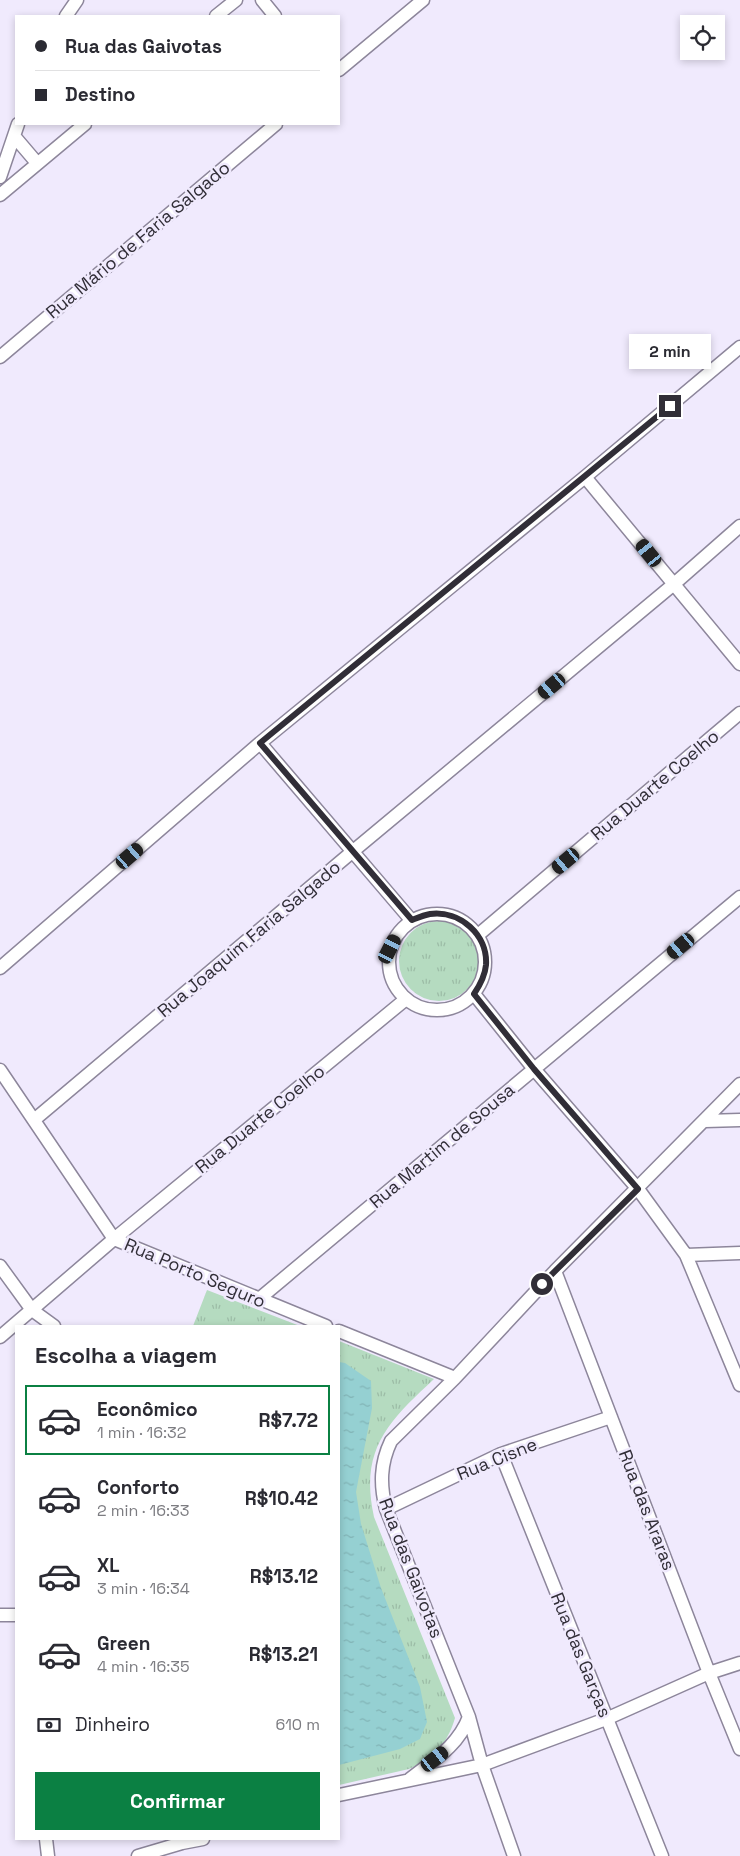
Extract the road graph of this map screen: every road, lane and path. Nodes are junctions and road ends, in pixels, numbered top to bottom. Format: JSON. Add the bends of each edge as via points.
{"nodes":[{"id":1,"x":77,"y":0,"type":"edge"},
{"id":2,"x":236,"y":0,"type":"edge"},
{"id":3,"x":262,"y":0,"type":"edge"},
{"id":4,"x":423,"y":0,"type":"edge"},
{"id":5,"x":67,"y":15,"type":"edge"},
{"id":6,"x":217,"y":15,"type":"edge"},
{"id":7,"x":274,"y":15,"type":"edge"},
{"id":8,"x":340,"y":69,"type":"edge"},
{"id":9,"x":18,"y":125,"type":"edge"},
{"id":10,"x":83,"y":125,"type":"edge"},
{"id":11,"x":275,"y":125,"type":"edge"},
{"id":12,"x":14,"y":136,"type":"junction"},
{"id":13,"x":37,"y":163,"type":"junction"},
{"id":14,"x":0,"y":177,"type":"edge"},
{"id":15,"x":0,"y":195,"type":"edge"},
{"id":16,"x":740,"y":347,"type":"edge"},
{"id":17,"x":0,"y":357,"type":"edge"},
{"id":18,"x":586,"y":476,"type":"junction"},
{"id":19,"x":740,"y":526,"type":"edge"},
{"id":20,"x":674,"y":584,"type":"junction"},
{"id":21,"x":740,"y":664,"type":"edge"},
{"id":22,"x":740,"y":713,"type":"edge"},
{"id":23,"x":260,"y":743,"type":"junction"},
{"id":24,"x":352,"y":852,"type":"junction"},
{"id":25,"x":740,"y":896,"type":"edge"},
{"id":26,"x":412,"y":920,"type":"junction"},
{"id":27,"x":478,"y":935,"type":"junction"},
{"id":28,"x":0,"y":968,"type":"edge"},
{"id":29,"x":474,"y":994,"type":"junction"},
{"id":30,"x":406,"y":999,"type":"junction"},
{"id":31,"x":534,"y":1069,"type":"junction"},
{"id":32,"x":0,"y":1070,"type":"edge"},
{"id":33,"x":740,"y":1084,"type":"edge"},
{"id":34,"x":34,"y":1120,"type":"junction"},
{"id":35,"x":740,"y":1120,"type":"edge"},
{"id":36,"x":705,"y":1121,"type":"junction"},
{"id":37,"x":638,"y":1189,"type":"junction"},
{"id":38,"x":114,"y":1239,"type":"junction"},
{"id":39,"x":740,"y":1253,"type":"edge"},
{"id":40,"x":686,"y":1255,"type":"junction"},
{"id":41,"x":0,"y":1266,"type":"edge"},
{"id":42,"x":555,"y":1271,"type":"junction"},
{"id":43,"x":260,"y":1299,"type":"junction"},
{"id":44,"x":32,"y":1310,"type":"junction"},
{"id":45,"x":53,"y":1325,"type":"edge"},
{"id":46,"x":324,"y":1325,"type":"edge"},
{"id":47,"x":340,"y":1331,"type":"edge"},
{"id":48,"x":0,"y":1338,"type":"edge"},
{"id":49,"x":737,"y":1369,"type":"edge"},
{"id":50,"x":455,"y":1378,"type":"junction"},
{"id":51,"x":740,"y":1385,"type":"edge"},
{"id":52,"x":611,"y":1417,"type":"junction"},
{"id":53,"x":501,"y":1454,"type":"junction"},
{"id":54,"x":386,"y":1509,"type":"junction"},
{"id":55,"x":0,"y":1615,"type":"edge"},
{"id":56,"x":15,"y":1615,"type":"edge"},
{"id":57,"x":740,"y":1663,"type":"edge"},
{"id":58,"x":709,"y":1673,"type":"junction"},
{"id":59,"x":469,"y":1717,"type":"junction"},
{"id":60,"x":606,"y":1719,"type":"junction"},
{"id":61,"x":740,"y":1749,"type":"edge"},
{"id":62,"x":482,"y":1764,"type":"junction"},
{"id":63,"x":407,"y":1781,"type":"junction"},
{"id":64,"x":340,"y":1795,"type":"edge"},
{"id":65,"x":46,"y":1840,"type":"edge"},
{"id":66,"x":182,"y":1841,"type":"edge"},
{"id":67,"x":48,"y":1856,"type":"edge"},
{"id":68,"x":138,"y":1856,"type":"edge"},
{"id":69,"x":514,"y":1856,"type":"edge"},
{"id":70,"x":662,"y":1856,"type":"edge"}],
"edges":[{"from":1,"to":5,"type":"street"},
{"from":2,"to":6,"type":"street"},
{"from":3,"to":7,"type":"street"},
{"from":4,"to":8,"type":"street"},
{"from":9,"to":12,"type":"street"},
{"from":10,"to":13,"type":"street"},
{"from":11,"to":17,"type":"street","name":"Rua Mário de Faria Salgado"},
{"from":12,"to":13,"type":"street"},
{"from":12,"to":14,"type":"street"},
{"from":13,"to":15,"type":"street"},
{"from":16,"to":18,"type":"street"},
{"from":18,"to":20,"type":"street"},
{"from":18,"to":23,"type":"street"},
{"from":19,"to":20,"type":"street","name":"Rua Joaquim Faria Salgado"},
{"from":20,"to":21,"type":"street"},
{"from":20,"to":24,"type":"street","name":"Rua Joaquim Faria Salgado"},
{"from":22,"to":27,"type":"street","name":"Rua Duarte Coelho"},
{"from":23,"to":24,"type":"street"},
{"from":23,"to":28,"type":"street"},
{"from":24,"to":26,"type":"street"},
{"from":24,"to":34,"type":"street","name":"Rua Joaquim Faria Salgado"},
{"from":25,"to":31,"type":"street","name":"Rua Martim de Sousa"},
{"from":26,"to":27,"type":"street","via":[[429,914],[448,914],[465,922]]},
{"from":26,"to":30,"type":"street","via":[[398,933],[390,949],[389,967],[394,985]]},
{"from":27,"to":29,"type":"street","via":[[485,950],[486,965]]},
{"from":29,"to":30,"type":"street","via":[[457,1006],[441,1010],[425,1009]]},
{"from":29,"to":31,"type":"street"},
{"from":30,"to":38,"type":"street","name":"Rua Duarte Coelho"},
{"from":31,"to":37,"type":"street"},
{"from":31,"to":43,"type":"street","name":"Rua Martim de Sousa"},
{"from":32,"to":34,"type":"street","name":"Rua Porto Seguro"},
{"from":33,"to":36,"type":"street","name":"Rua das Gaivotas"},
{"from":34,"to":38,"type":"street","name":"Rua Porto Seguro"},
{"from":35,"to":36,"type":"street"},
{"from":36,"to":37,"type":"street","name":"Rua das Gaivotas"},
{"from":37,"to":40,"type":"street"},
{"from":37,"to":42,"type":"street","name":"Rua das Gaivotas"},
{"from":38,"to":43,"type":"street","name":"Rua Porto Seguro"},
{"from":38,"to":44,"type":"street","name":"Rua Duarte Coelho"},
{"from":39,"to":40,"type":"street"},
{"from":40,"to":49,"type":"street"},
{"from":41,"to":44,"type":"street"},
{"from":42,"to":50,"type":"street","name":"Rua das Gaivotas"},
{"from":42,"to":52,"type":"street","name":"Rua das Araras"},
{"from":43,"to":46,"type":"street","name":"Rua Porto Seguro"},
{"from":44,"to":45,"type":"street"},
{"from":44,"to":48,"type":"street","name":"Rua Duarte Coelho"},
{"from":47,"to":50,"type":"street"},
{"from":49,"to":51,"type":"street"},
{"from":50,"to":54,"type":"street","name":"Rua das Gaivotas","via":[[391,1441],[382,1472]]},
{"from":52,"to":53,"type":"street","name":"Rua Cisne"},
{"from":52,"to":58,"type":"street","name":"Rua das Araras"},
{"from":53,"to":54,"type":"street","name":"Rua Cisne"},
{"from":53,"to":60,"type":"street","name":"Rua das Garças"},
{"from":54,"to":59,"type":"street","name":"Rua das Gaivotas"},
{"from":55,"to":56,"type":"street"},
{"from":57,"to":58,"type":"street"},
{"from":58,"to":60,"type":"street"},
{"from":58,"to":61,"type":"street","name":"Rua das Araras"},
{"from":59,"to":62,"type":"street","name":"Rua das Gaivotas"},
{"from":59,"to":63,"type":"street","via":[[459,1738]]},
{"from":60,"to":62,"type":"street"},
{"from":60,"to":70,"type":"street","name":"Rua das Garças"},
{"from":62,"to":63,"type":"street"},
{"from":62,"to":69,"type":"street","name":"Rua das Gaivotas"},
{"from":63,"to":64,"type":"street"},
{"from":65,"to":67,"type":"street"},
{"from":66,"to":68,"type":"street"}]}
